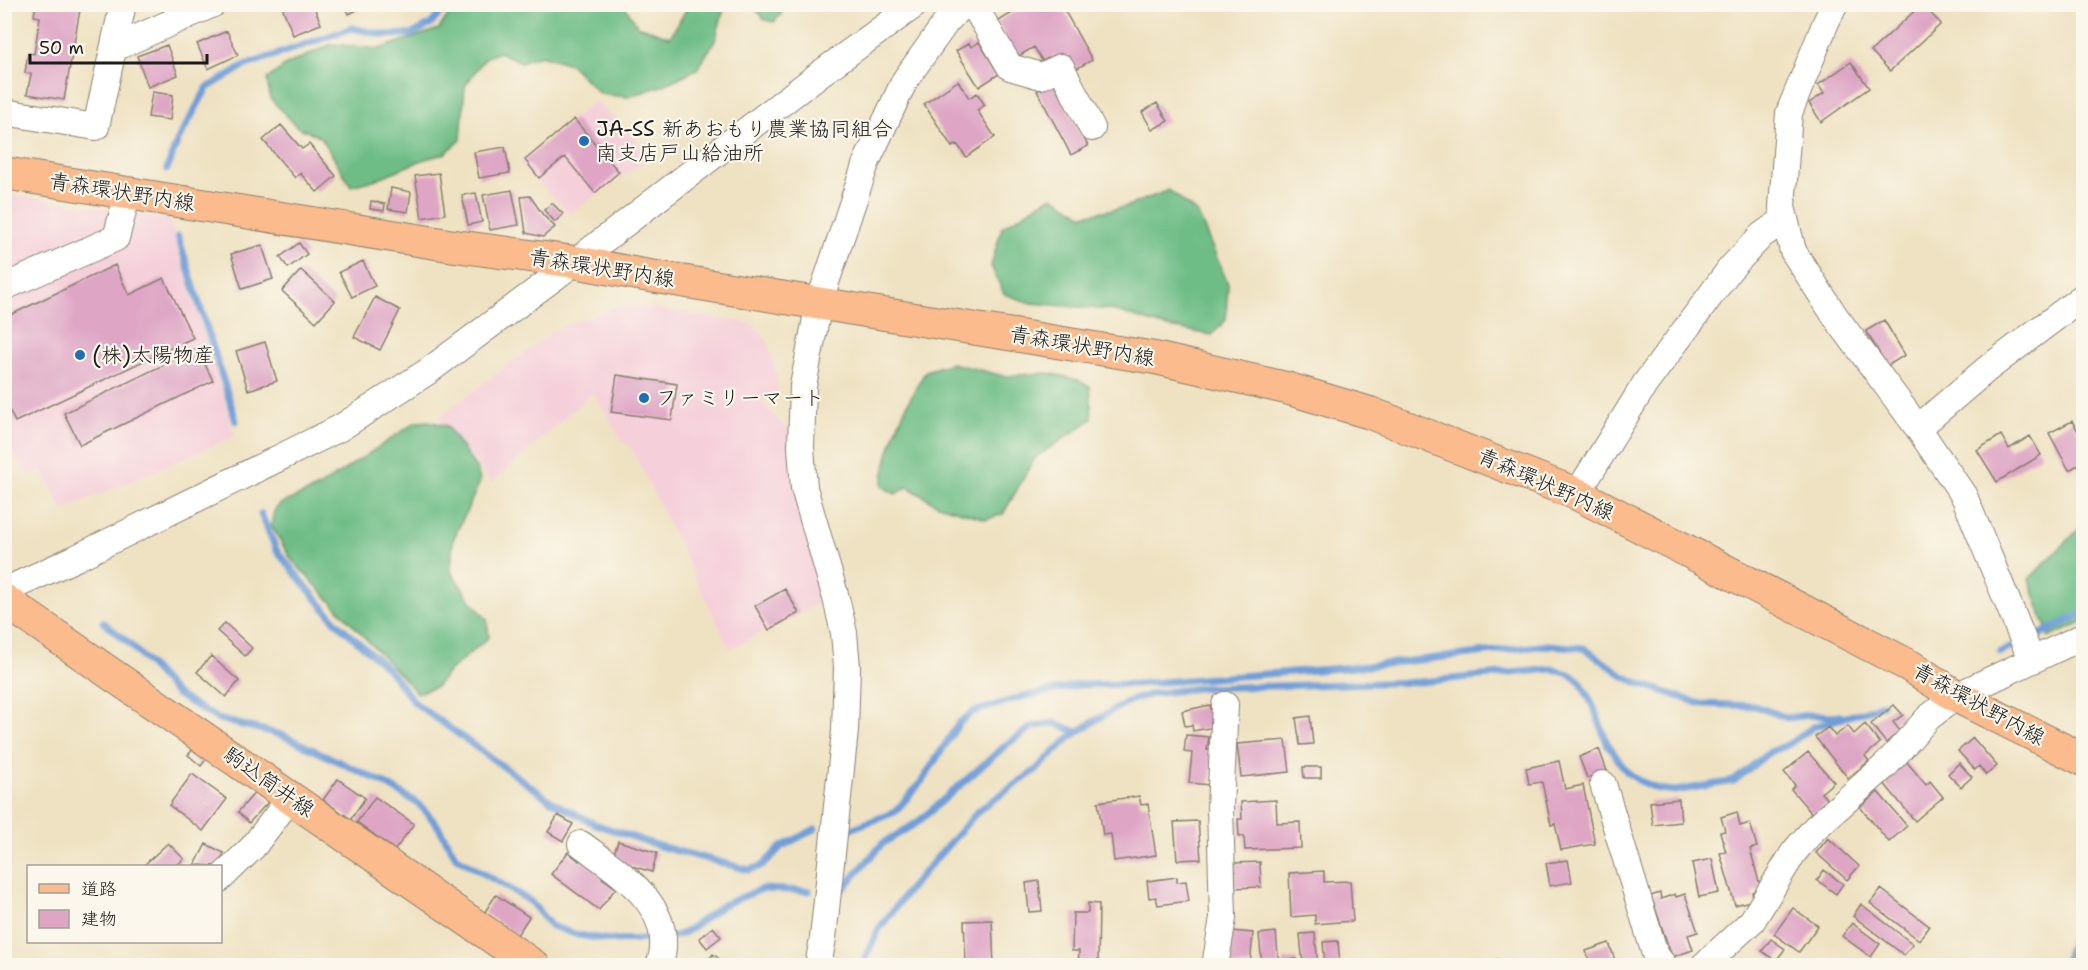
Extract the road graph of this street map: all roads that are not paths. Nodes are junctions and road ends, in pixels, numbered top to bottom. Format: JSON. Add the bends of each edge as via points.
{"nodes":[{"id":1,"x":123,"y":4,"type":"edge"},
{"id":2,"x":213,"y":4,"type":"edge"},
{"id":3,"x":964,"y":4,"type":"edge"},
{"id":4,"x":972,"y":4,"type":"edge"},
{"id":5,"x":1836,"y":4,"type":"edge"},
{"id":6,"x":902,"y":8,"type":"edge"},
{"id":7,"x":114,"y":48,"type":"junction"},
{"id":8,"x":4,"y":112,"type":"edge"},
{"id":9,"x":1092,"y":128,"type":"dead end"},
{"id":10,"x":4,"y":173,"type":"edge"},
{"id":11,"x":128,"y":193,"type":"junction"},
{"id":12,"x":1785,"y":219,"type":"junction"},
{"id":13,"x":575,"y":262,"type":"junction"},
{"id":14,"x":4,"y":287,"type":"edge"},
{"id":15,"x":2084,"y":296,"type":"edge"},
{"id":16,"x":819,"y":303,"type":"junction"},
{"id":17,"x":1918,"y":428,"type":"junction"},
{"id":18,"x":1577,"y":494,"type":"junction"},
{"id":19,"x":4,"y":591,"type":"edge"},
{"id":20,"x":4,"y":600,"type":"edge"},
{"id":21,"x":2084,"y":636,"type":"edge"},
{"id":22,"x":2031,"y":659,"type":"junction"},
{"id":23,"x":1956,"y":696,"type":"junction"},
{"id":24,"x":1225,"y":705,"type":"dead end"},
{"id":25,"x":2084,"y":760,"type":"edge"},
{"id":26,"x":1603,"y":784,"type":"dead end"},
{"id":27,"x":291,"y":797,"type":"junction"},
{"id":28,"x":581,"y":844,"type":"dead end"},
{"id":29,"x":222,"y":877,"type":"edge"},
{"id":30,"x":661,"y":945,"type":"edge"},
{"id":31,"x":534,"y":966,"type":"edge"},
{"id":32,"x":818,"y":966,"type":"edge"},
{"id":33,"x":1215,"y":966,"type":"edge"},
{"id":34,"x":1664,"y":966,"type":"edge"},
{"id":35,"x":1703,"y":966,"type":"edge"}],
"edges":[{"from":1,"to":7,"type":"street"},
{"from":2,"to":7,"type":"street"},
{"from":3,"to":16,"type":"street","via":[[947,21],[905,80],[866,163]]},
{"from":4,"to":9,"type":"street","via":[[1010,67],[1041,76],[1061,67]]},
{"from":5,"to":12,"type":"street","via":[[1790,113],[1782,207]]},
{"from":6,"to":13,"type":"street"},
{"from":7,"to":8,"type":"street","via":[[96,127]]},
{"from":10,"to":11,"type":"main road","name":"青森環状野内線"},
{"from":11,"to":13,"type":"main road","name":"青森環状野内線"},
{"from":11,"to":14,"type":"street","via":[[116,238]]},
{"from":12,"to":17,"type":"street","via":[[1793,251],[1835,316]]},
{"from":12,"to":18,"type":"street","via":[[1762,235],[1730,268],[1645,384]]},
{"from":13,"to":16,"type":"main road","name":"青森環状野内線"},
{"from":13,"to":19,"type":"street","via":[[427,372],[340,428]]},
{"from":15,"to":17,"type":"street","via":[[1987,369]]},
{"from":16,"to":18,"type":"main road","name":"青森環状野内線","via":[[1155,358],[1286,388],[1370,413]]},
{"from":16,"to":32,"type":"street","via":[[803,386],[804,488],[836,598],[847,667],[845,731]]},
{"from":17,"to":22,"type":"street","via":[[1964,496]]},
{"from":18,"to":23,"type":"main road","name":"青森環状野内線","via":[[1910,666]]},
{"from":20,"to":27,"type":"main road","name":"駒込筒井線"},
{"from":21,"to":22,"type":"street"},
{"from":22,"to":23,"type":"street"},
{"from":23,"to":25,"type":"main road","name":"青森環状野内線"},
{"from":23,"to":35,"type":"street","via":[[1928,718],[1886,765],[1815,828],[1794,852],[1752,921]]},
{"from":24,"to":33,"type":"street","via":[[1220,807],[1223,918]]},
{"from":26,"to":34,"type":"street","via":[[1655,954]]},
{"from":27,"to":29,"type":"street","via":[[253,847]]},
{"from":27,"to":31,"type":"main road","name":"駒込筒井線"},
{"from":28,"to":30,"type":"street","via":[[625,877],[651,905]]}]}
